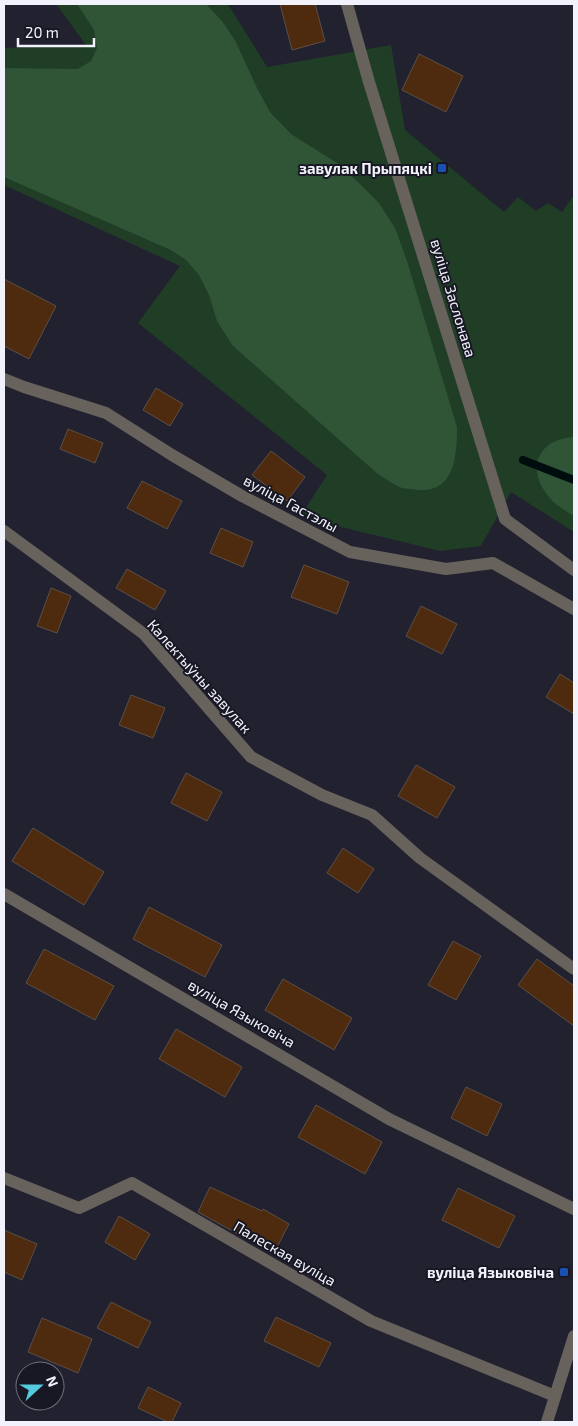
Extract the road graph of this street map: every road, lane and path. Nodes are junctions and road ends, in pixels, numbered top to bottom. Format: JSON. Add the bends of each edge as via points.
{"nodes":[{"id":1,"x":347,"y":4,"type":"edge"},
{"id":2,"x":4,"y":379,"type":"edge"},
{"id":3,"x":4,"y":531,"type":"edge"},
{"id":4,"x":574,"y":570,"type":"edge"},
{"id":5,"x":574,"y":609,"type":"edge"},
{"id":6,"x":4,"y":894,"type":"edge"},
{"id":7,"x":574,"y":969,"type":"edge"},
{"id":8,"x":4,"y":1178,"type":"edge"},
{"id":9,"x":574,"y":1206,"type":"edge"},
{"id":10,"x":574,"y":1336,"type":"edge"},
{"id":11,"x":555,"y":1396,"type":"junction"},
{"id":12,"x":547,"y":1422,"type":"edge"}],
"edges":[{"from":1,"to":4,"type":"street","name":"вуліца Заслонава","via":[[505,518]]},
{"from":2,"to":5,"type":"street","name":"вуліца Гастэлы","via":[[106,413],[242,496],[350,552],[446,569],[493,563]]},
{"from":3,"to":7,"type":"street","name":"Калектыўны завулак","via":[[144,634],[251,757],[322,795],[372,815],[420,858]]},
{"from":6,"to":9,"type":"street","name":"вуліца Языковіча","via":[[389,1119]]},
{"from":8,"to":11,"type":"street","name":"Палеская вуліца","via":[[79,1208],[132,1183],[371,1321]]},
{"from":10,"to":11,"type":"street"},
{"from":11,"to":12,"type":"street"}]}
